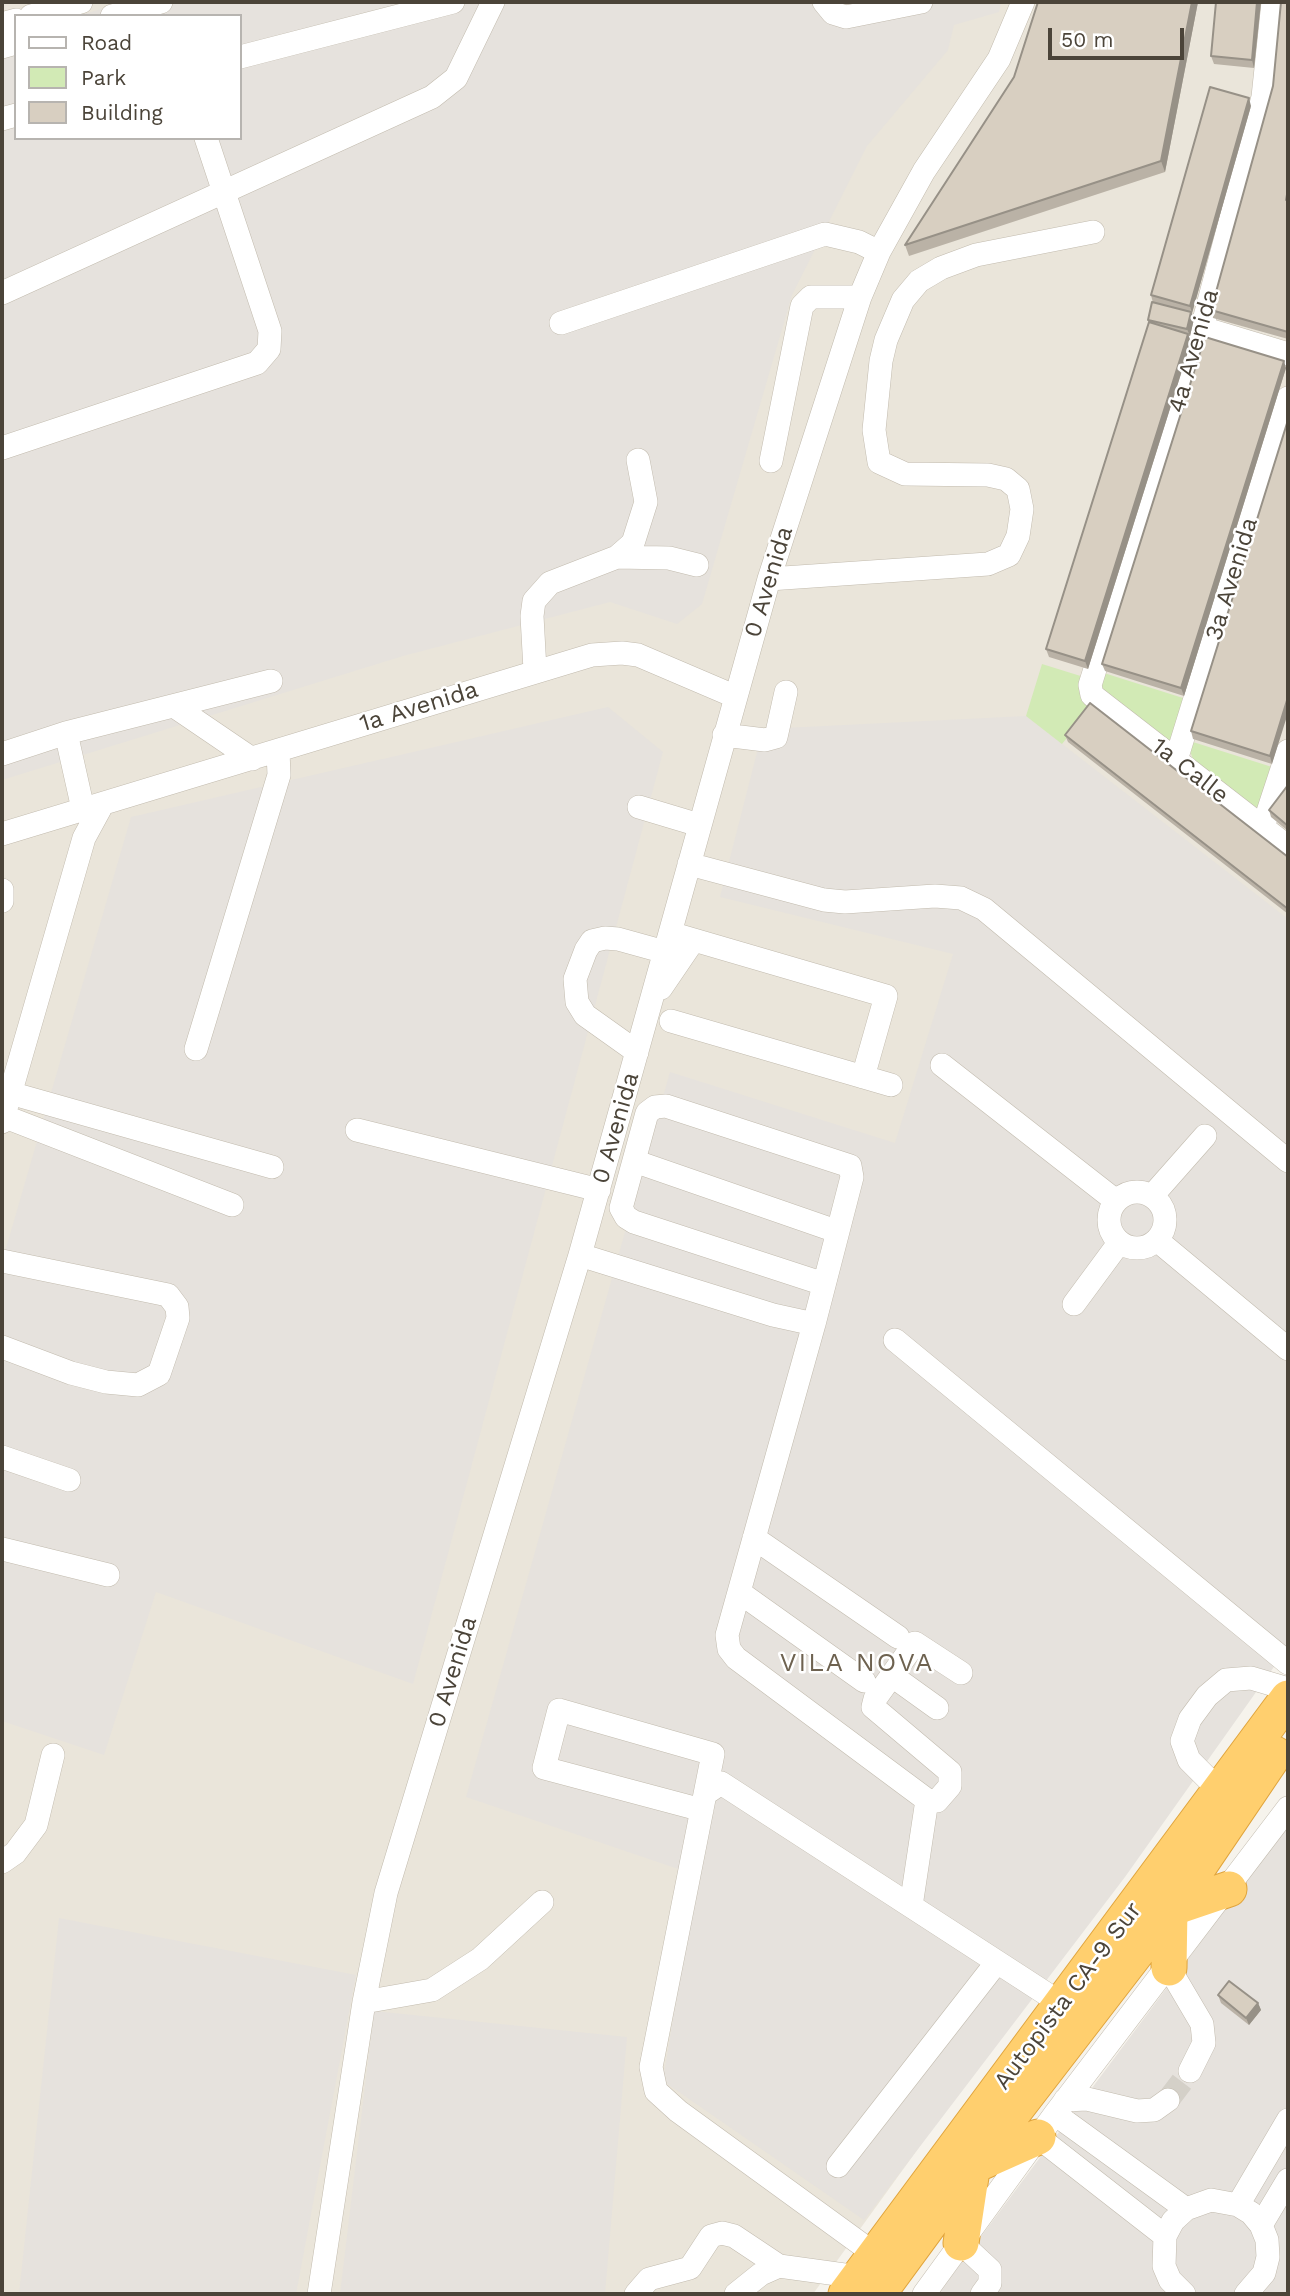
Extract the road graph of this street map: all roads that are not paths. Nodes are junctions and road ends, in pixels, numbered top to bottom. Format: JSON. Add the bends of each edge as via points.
{"nodes":[{"id":1,"x":81,"y":2,"type":"edge"},
{"id":2,"x":161,"y":2,"type":"edge"},
{"id":3,"x":453,"y":2,"type":"edge"},
{"id":4,"x":493,"y":2,"type":"edge"},
{"id":5,"x":824,"y":2,"type":"edge"},
{"id":6,"x":921,"y":2,"type":"edge"},
{"id":7,"x":1023,"y":2,"type":"edge"},
{"id":8,"x":1273,"y":2,"type":"edge"},
{"id":9,"x":38,"y":14,"type":"edge"},
{"id":10,"x":119,"y":14,"type":"edge"},
{"id":11,"x":242,"y":56,"type":"edge"},
{"id":12,"x":206,"y":140,"type":"edge"},
{"id":13,"x":225,"y":189,"type":"junction"},
{"id":14,"x":1093,"y":232,"type":"dead end"},
{"id":15,"x":879,"y":252,"type":"junction"},
{"id":16,"x":2,"y":293,"type":"edge"},
{"id":17,"x":860,"y":297,"type":"junction"},
{"id":18,"x":561,"y":323,"type":"dead end"},
{"id":19,"x":1202,"y":328,"type":"junction"},
{"id":20,"x":1288,"y":354,"type":"edge"},
{"id":21,"x":1288,"y":397,"type":"edge"},
{"id":22,"x":2,"y":448,"type":"edge"},
{"id":23,"x":638,"y":460,"type":"dead end"},
{"id":24,"x":771,"y":461,"type":"dead end"},
{"id":25,"x":617,"y":556,"type":"junction"},
{"id":26,"x":697,"y":565,"type":"dead end"},
{"id":27,"x":769,"y":579,"type":"junction"},
{"id":28,"x":535,"y":670,"type":"junction"},
{"id":29,"x":271,"y":681,"type":"dead end"},
{"id":30,"x":786,"y":692,"type":"dead end"},
{"id":31,"x":1092,"y":695,"type":"joint"},
{"id":32,"x":734,"y":696,"type":"junction"},
{"id":33,"x":174,"y":706,"type":"junction"},
{"id":34,"x":66,"y":733,"type":"junction"},
{"id":35,"x":724,"y":735,"type":"junction"},
{"id":36,"x":278,"y":751,"type":"junction"},
{"id":37,"x":1288,"y":751,"type":"edge"},
{"id":38,"x":2,"y":754,"type":"edge"},
{"id":39,"x":252,"y":759,"type":"junction"},
{"id":40,"x":1176,"y":760,"type":"junction"},
{"id":41,"x":93,"y":807,"type":"junction"},
{"id":42,"x":639,"y":807,"type":"dead end"},
{"id":43,"x":699,"y":825,"type":"junction"},
{"id":44,"x":1263,"y":827,"type":"junction"},
{"id":45,"x":2,"y":834,"type":"edge"},
{"id":46,"x":1288,"y":847,"type":"edge"},
{"id":47,"x":689,"y":864,"type":"junction"},
{"id":48,"x":2,"y":890,"type":"edge"},
{"id":49,"x":2,"y":901,"type":"edge"},
{"id":50,"x":694,"y":941,"type":"junction"},
{"id":51,"x":667,"y":943,"type":"junction"},
{"id":52,"x":651,"y":1002,"type":"junction"},
{"id":53,"x":671,"y":1021,"type":"dead end"},
{"id":54,"x":196,"y":1049,"type":"dead end"},
{"id":55,"x":638,"y":1052,"type":"junction"},
{"id":56,"x":942,"y":1065,"type":"dead end"},
{"id":57,"x":863,"y":1077,"type":"junction"},
{"id":58,"x":891,"y":1085,"type":"dead end"},
{"id":59,"x":10,"y":1093,"type":"junction"},
{"id":60,"x":3,"y":1119,"type":"edge"},
{"id":61,"x":357,"y":1130,"type":"dead end"},
{"id":62,"x":1205,"y":1136,"type":"dead end"},
{"id":63,"x":634,"y":1161,"type":"junction"},
{"id":64,"x":1288,"y":1161,"type":"edge"},
{"id":65,"x":271,"y":1167,"type":"dead end"},
{"id":66,"x":599,"y":1190,"type":"junction"},
{"id":67,"x":1152,"y":1196,"type":"junction"},
{"id":68,"x":1116,"y":1201,"type":"junction"},
{"id":69,"x":232,"y":1205,"type":"dead end"},
{"id":70,"x":836,"y":1231,"type":"junction"},
{"id":71,"x":1158,"y":1241,"type":"junction"},
{"id":72,"x":1119,"y":1243,"type":"junction"},
{"id":73,"x":580,"y":1255,"type":"junction"},
{"id":74,"x":2,"y":1261,"type":"edge"},
{"id":75,"x":824,"y":1284,"type":"junction"},
{"id":76,"x":1074,"y":1304,"type":"dead end"},
{"id":77,"x":814,"y":1324,"type":"junction"},
{"id":78,"x":895,"y":1340,"type":"dead end"},
{"id":79,"x":2,"y":1347,"type":"edge"},
{"id":80,"x":1288,"y":1349,"type":"edge"},
{"id":81,"x":2,"y":1457,"type":"edge"},
{"id":82,"x":69,"y":1479,"type":"dead end"},
{"id":83,"x":754,"y":1538,"type":"junction"},
{"id":84,"x":2,"y":1549,"type":"edge"},
{"id":85,"x":108,"y":1575,"type":"dead end"},
{"id":86,"x":739,"y":1592,"type":"junction"},
{"id":87,"x":898,"y":1637,"type":"dead end"},
{"id":88,"x":1288,"y":1663,"type":"edge"},
{"id":89,"x":961,"y":1673,"type":"dead end"},
{"id":90,"x":891,"y":1675,"type":"junction"},
{"id":91,"x":864,"y":1681,"type":"dead end"},
{"id":92,"x":1288,"y":1689,"type":"edge"},
{"id":93,"x":1288,"y":1698,"type":"edge"},
{"id":94,"x":937,"y":1708,"type":"dead end"},
{"id":95,"x":1288,"y":1734,"type":"edge"},
{"id":96,"x":52,"y":1755,"type":"dead end"},
{"id":97,"x":1220,"y":1791,"type":"junction"},
{"id":98,"x":927,"y":1800,"type":"junction"},
{"id":99,"x":704,"y":1802,"type":"junction"},
{"id":100,"x":1288,"y":1808,"type":"edge"},
{"id":101,"x":2,"y":1862,"type":"edge"},
{"id":102,"x":1228,"y":1889,"type":"junction"},
{"id":103,"x":542,"y":1902,"type":"dead end"},
{"id":104,"x":911,"y":1906,"type":"junction"},
{"id":105,"x":1170,"y":1909,"type":"junction"},
{"id":106,"x":997,"y":1962,"type":"junction"},
{"id":107,"x":1169,"y":1968,"type":"junction"},
{"id":108,"x":363,"y":2002,"type":"junction"},
{"id":109,"x":1062,"y":2004,"type":"junction"},
{"id":110,"x":1190,"y":2071,"type":"tunnel mouth"},
{"id":111,"x":1168,"y":2100,"type":"tunnel mouth"},
{"id":112,"x":1053,"y":2117,"type":"junction"},
{"id":113,"x":1288,"y":2120,"type":"edge"},
{"id":114,"x":838,"y":2166,"type":"dead end"},
{"id":115,"x":972,"y":2166,"type":"junction"},
{"id":116,"x":1288,"y":2180,"type":"edge"},
{"id":117,"x":1238,"y":2204,"type":"junction"},
{"id":118,"x":1186,"y":2208,"type":"junction"},
{"id":119,"x":1261,"y":2225,"type":"junction"},
{"id":120,"x":1165,"y":2236,"type":"junction"},
{"id":121,"x":961,"y":2243,"type":"junction"},
{"id":122,"x":779,"y":2266,"type":"junction"},
{"id":123,"x":865,"y":2280,"type":"edge"},
{"id":124,"x":1171,"y":2289,"type":"edge"},
{"id":125,"x":319,"y":2294,"type":"edge"},
{"id":126,"x":636,"y":2294,"type":"edge"},
{"id":127,"x":736,"y":2294,"type":"edge"},
{"id":128,"x":924,"y":2294,"type":"edge"},
{"id":129,"x":982,"y":2294,"type":"edge"},
{"id":130,"x":1246,"y":2294,"type":"edge"}],
"edges":[{"from":1,"to":9,"type":"street"},
{"from":2,"to":10,"type":"street"},
{"from":3,"to":11,"type":"street"},
{"from":4,"to":13,"type":"street","via":[[456,78],[432,97]]},
{"from":5,"to":6,"type":"street","via":[[833,13],[846,18]]},
{"from":7,"to":15,"type":"street","name":"0 Avenida","via":[[999,60],[924,171]]},
{"from":8,"to":19,"type":"street","name":"4a Avenida","via":[[1262,97]]},
{"from":12,"to":13,"type":"street"},
{"from":13,"to":16,"type":"street"},
{"from":13,"to":22,"type":"street","via":[[270,331],[269,349],[257,363]]},
{"from":14,"to":27,"type":"street","via":[[976,255],[940,268],[919,281],[903,300],[886,340],[874,430],[879,462],[905,474],[1006,479],[1018,489],[1022,509],[1009,555],[988,564]]},
{"from":15,"to":17,"type":"street","name":"0 Avenida"},
{"from":15,"to":18,"type":"street","via":[[825,234]]},
{"from":17,"to":24,"type":"street","via":[[811,297],[802,306]]},
{"from":17,"to":27,"type":"street","name":"0 Avenida"},
{"from":19,"to":20,"type":"street"},
{"from":19,"to":31,"type":"street","name":"4a Avenida","via":[[1090,685]]},
{"from":21,"to":40,"type":"street","name":"3a Avenida"},
{"from":23,"to":25,"type":"street","via":[[646,502],[632,543]]},
{"from":25,"to":26,"type":"street","via":[[669,558]]},
{"from":25,"to":28,"type":"street","via":[[550,583],[534,601]]},
{"from":27,"to":32,"type":"street","name":"0 Avenida"},
{"from":28,"to":32,"type":"street","name":"1a Avenida","via":[[592,655],[622,653],[656,662]]},
{"from":28,"to":36,"type":"street","name":"1a Avenida"},
{"from":29,"to":33,"type":"street"},
{"from":30,"to":35,"type":"street","via":[[776,737]]},
{"from":31,"to":40,"type":"street","name":"1a Calle"},
{"from":32,"to":35,"type":"street","name":"0 Avenida"},
{"from":33,"to":34,"type":"street"},
{"from":33,"to":39,"type":"street"},
{"from":34,"to":38,"type":"street"},
{"from":34,"to":41,"type":"street"},
{"from":35,"to":43,"type":"street","name":"0 Avenida"},
{"from":36,"to":39,"type":"street","name":"1a Avenida"},
{"from":36,"to":54,"type":"street","via":[[279,775]]},
{"from":37,"to":44,"type":"street"},
{"from":39,"to":41,"type":"street","name":"1a Avenida"},
{"from":40,"to":44,"type":"street","name":"1a Calle"},
{"from":41,"to":45,"type":"street","name":"1a Avenida"},
{"from":41,"to":59,"type":"street"},
{"from":42,"to":43,"type":"street"},
{"from":43,"to":47,"type":"street","name":"0 Avenida"},
{"from":44,"to":46,"type":"street","name":"1a Calle"},
{"from":47,"to":51,"type":"street","name":"0 Avenida"},
{"from":47,"to":64,"type":"street","via":[[824,900],[935,895],[961,898],[984,909]]},
{"from":48,"to":49,"type":"street"},
{"from":50,"to":51,"type":"street"},
{"from":50,"to":52,"type":"street"},
{"from":50,"to":57,"type":"street","via":[[886,996]]},
{"from":51,"to":52,"type":"street","name":"0 Avenida"},
{"from":51,"to":55,"type":"street","via":[[605,937],[592,941],[575,979],[577,1002],[585,1015]]},
{"from":52,"to":55,"type":"street","name":"0 Avenida"},
{"from":53,"to":57,"type":"street"},
{"from":55,"to":66,"type":"street","name":"0 Avenida"},
{"from":56,"to":68,"type":"street"},
{"from":57,"to":58,"type":"street"},
{"from":59,"to":60,"type":"street"},
{"from":59,"to":65,"type":"street"},
{"from":60,"to":69,"type":"street"},
{"from":61,"to":66,"type":"street"},
{"from":62,"to":67,"type":"street"},
{"from":63,"to":70,"type":"street"},
{"from":63,"to":70,"type":"street","via":[[647,1113],[666,1106],[850,1166],[852,1177]]},
{"from":63,"to":75,"type":"street","via":[[621,1208],[634,1222]]},
{"from":66,"to":73,"type":"street","name":"0 Avenida"},
{"from":67,"to":68,"type":"street","via":[[1139,1192]]},
{"from":67,"to":71,"type":"street","via":[[1165,1217]]},
{"from":68,"to":72,"type":"street","via":[[1109,1214],[1109,1229]]},
{"from":70,"to":75,"type":"street"},
{"from":71,"to":72,"type":"street","via":[[1145,1248]]},
{"from":71,"to":80,"type":"street"},
{"from":72,"to":76,"type":"street"},
{"from":73,"to":77,"type":"street"},
{"from":73,"to":108,"type":"street","name":"0 Avenida","via":[[386,1893]]},
{"from":74,"to":79,"type":"street","via":[[167,1295],[177,1307],[178,1318],[159,1374],[138,1385],[71,1373]]},
{"from":75,"to":77,"type":"street"},
{"from":77,"to":83,"type":"street"},
{"from":78,"to":88,"type":"street"},
{"from":81,"to":82,"type":"street"},
{"from":83,"to":86,"type":"street"},
{"from":83,"to":87,"type":"street"},
{"from":84,"to":85,"type":"street"},
{"from":86,"to":91,"type":"street"},
{"from":86,"to":98,"type":"street","via":[[727,1635],[736,1658]]},
{"from":89,"to":90,"type":"street","via":[[915,1643]]},
{"from":90,"to":94,"type":"street"},
{"from":90,"to":98,"type":"street","via":[[873,1707],[950,1772],[950,1786],[942,1797]]},
{"from":92,"to":97,"type":"street","via":[[1251,1678],[1226,1680],[1190,1719],[1182,1741],[1189,1760]]},
{"from":93,"to":97,"type":"highway","name":"Autopista CA-9 Sur"},
{"from":95,"to":105,"type":"highway","name":"Autopista CA-9 Sur"},
{"from":96,"to":101,"type":"street","via":[[36,1825]]},
{"from":97,"to":109,"type":"highway","name":"Autopista CA-9 Sur"},
{"from":98,"to":104,"type":"street"},
{"from":99,"to":99,"type":"street","via":[[713,1754],[559,1710],[544,1768]]},
{"from":99,"to":104,"type":"street","via":[[721,1783]]},
{"from":99,"to":123,"type":"street","via":[[651,2067],[656,2091]]},
{"from":100,"to":102,"type":"street"},
{"from":102,"to":105,"type":"highway"},
{"from":102,"to":107,"type":"street"},
{"from":103,"to":108,"type":"street","via":[[480,1959],[432,1990]]},
{"from":104,"to":106,"type":"street"},
{"from":105,"to":107,"type":"highway"},
{"from":105,"to":115,"type":"highway","name":"Autopista CA-9 Sur"},
{"from":106,"to":109,"type":"street"},
{"from":106,"to":114,"type":"street"},
{"from":107,"to":110,"type":"street","via":[[1202,2024],[1204,2043]]},
{"from":107,"to":112,"type":"street"},
{"from":108,"to":125,"type":"street","name":"0 Avenida"},
{"from":109,"to":123,"type":"highway","name":"Autopista CA-9 Sur"},
{"from":111,"to":112,"type":"street","via":[[1154,2110],[1137,2111],[1087,2099]]},
{"from":112,"to":115,"type":"highway"},
{"from":112,"to":118,"type":"street"},
{"from":112,"to":120,"type":"street"},
{"from":112,"to":121,"type":"street"},
{"from":113,"to":117,"type":"street"},
{"from":115,"to":121,"type":"highway"},
{"from":115,"to":123,"type":"highway","name":"Autopista CA-9 Sur"},
{"from":116,"to":119,"type":"street"},
{"from":117,"to":118,"type":"street","via":[[1211,2200]]},
{"from":117,"to":119,"type":"street"},
{"from":118,"to":120,"type":"street"},
{"from":119,"to":130,"type":"street","via":[[1268,2257],[1264,2273]]},
{"from":120,"to":124,"type":"street","via":[[1162,2251]]},
{"from":121,"to":128,"type":"street"},
{"from":121,"to":129,"type":"street","via":[[990,2270],[990,2283]]},
{"from":122,"to":123,"type":"street"},
{"from":122,"to":126,"type":"street","via":[[722,2233],[711,2236],[690,2268],[649,2279]]},
{"from":122,"to":127,"type":"street"}]}
